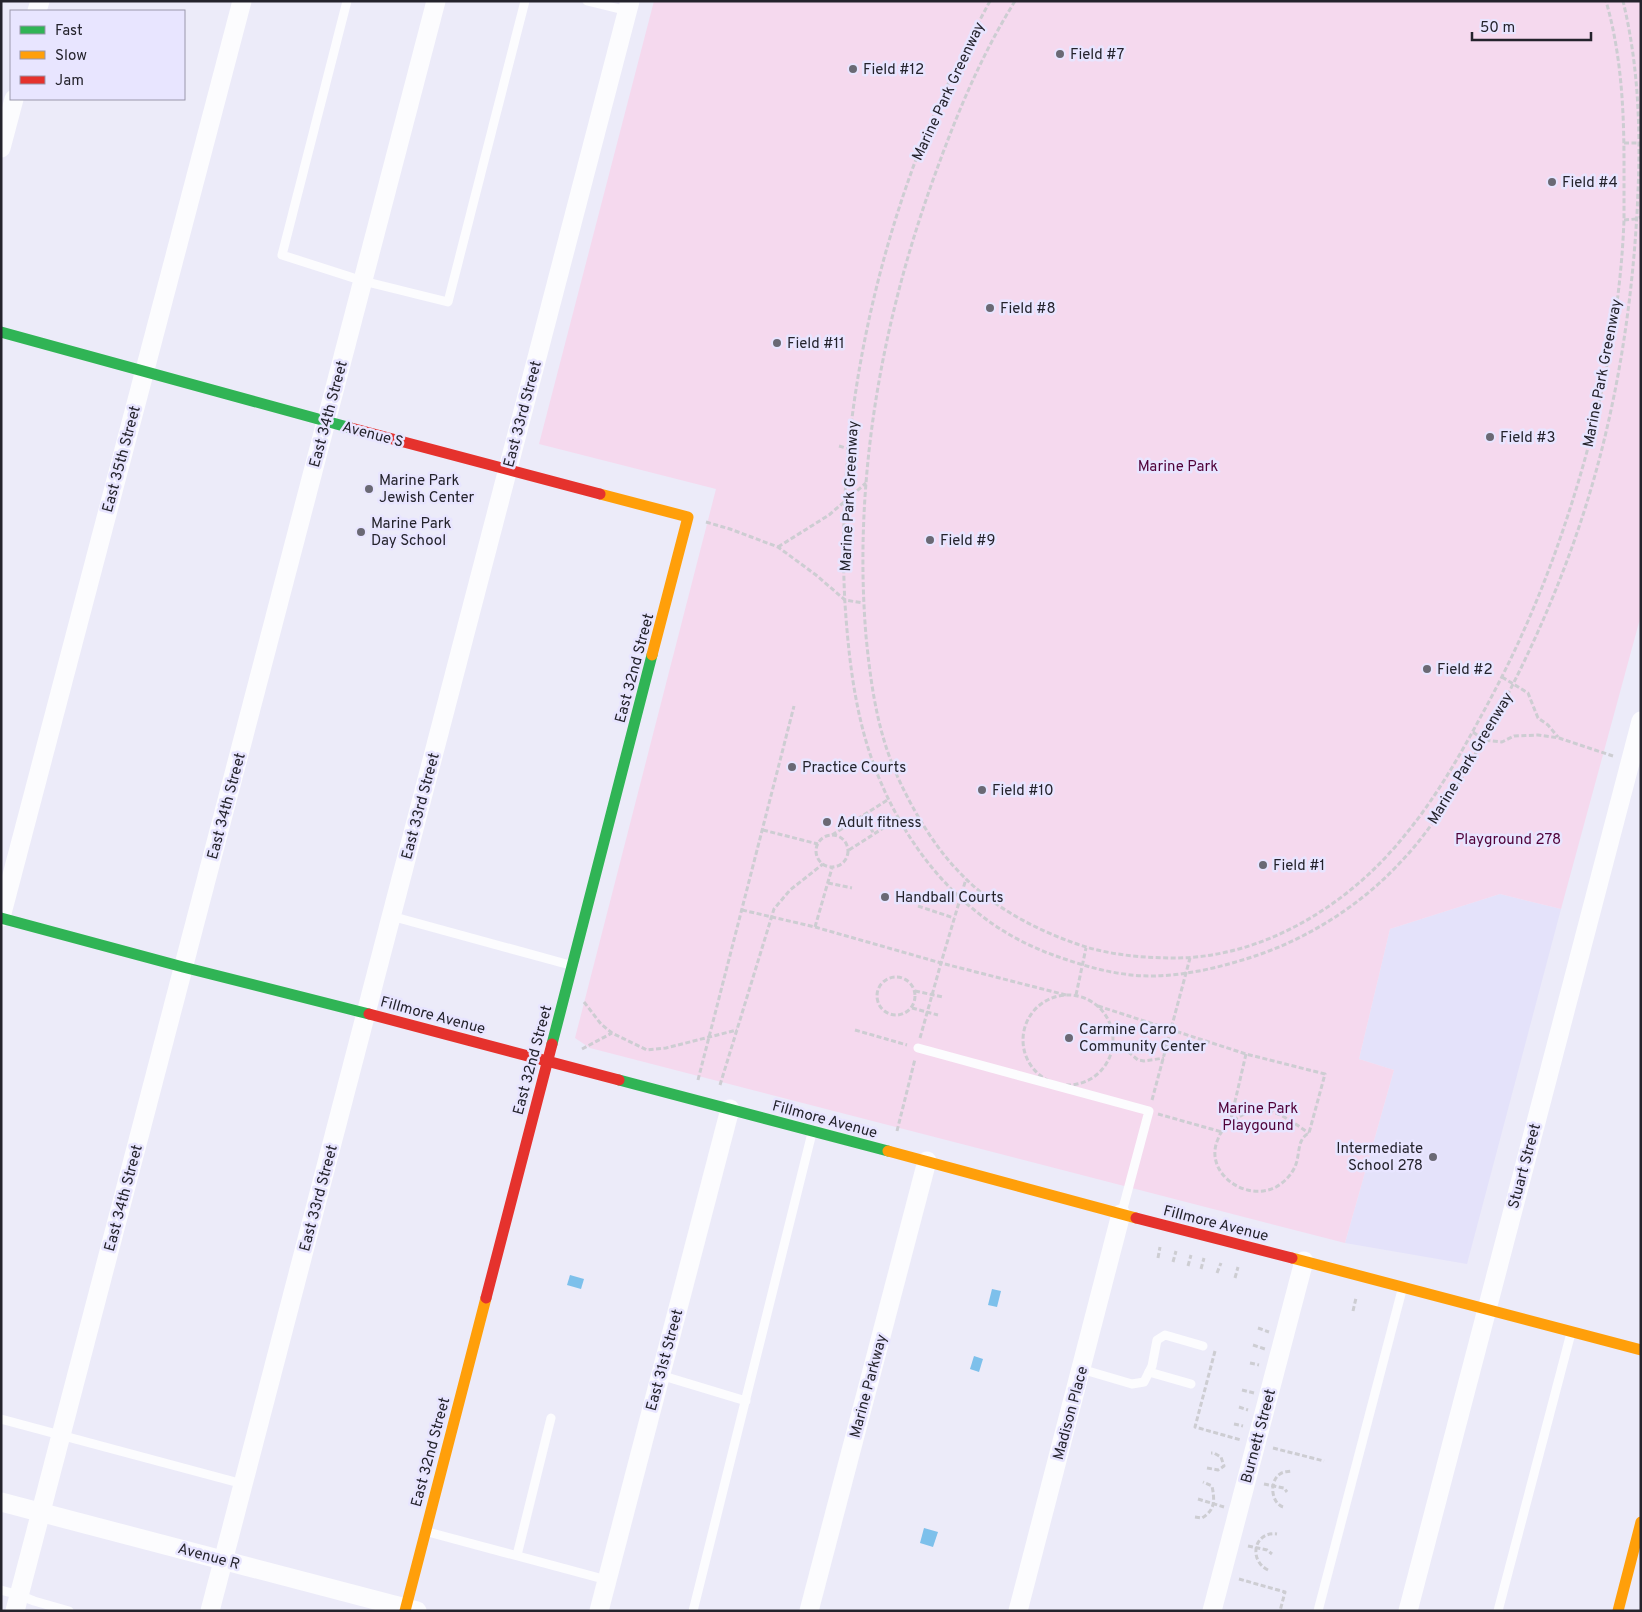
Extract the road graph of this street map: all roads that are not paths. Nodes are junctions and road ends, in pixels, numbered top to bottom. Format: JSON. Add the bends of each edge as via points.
{"nodes":[{"id":1,"x":242,"y":1,"type":"edge"},
{"id":2,"x":347,"y":1,"type":"edge"},
{"id":3,"x":436,"y":1,"type":"edge"},
{"id":4,"x":525,"y":1,"type":"edge"},
{"id":5,"x":587,"y":1,"type":"edge"},
{"id":6,"x":629,"y":6,"type":"edge"},
{"id":7,"x":14,"y":100,"type":"edge"},
{"id":8,"x":1,"y":148,"type":"edge"},
{"id":9,"x":363,"y":281,"type":"junction"},
{"id":10,"x":1,"y":332,"type":"edge"},
{"id":11,"x":144,"y":371,"type":"junction"},
{"id":12,"x":326,"y":422,"type":"junction"},
{"id":13,"x":508,"y":469,"type":"junction"},
{"id":14,"x":688,"y":518,"type":"joint"},
{"id":15,"x":1641,"y":721,"type":"edge"},
{"id":16,"x":1628,"y":760,"type":"edge"},
{"id":17,"x":392,"y":916,"type":"junction"},
{"id":18,"x":1,"y":917,"type":"edge"},
{"id":19,"x":572,"y":966,"type":"junction"},
{"id":20,"x":183,"y":967,"type":"junction"},
{"id":21,"x":366,"y":1013,"type":"junction"},
{"id":22,"x":918,"y":1048,"type":"road end"},
{"id":23,"x":548,"y":1061,"type":"junction"},
{"id":24,"x":730,"y":1109,"type":"junction"},
{"id":25,"x":813,"y":1131,"type":"junction"},
{"id":26,"x":927,"y":1161,"type":"junction"},
{"id":27,"x":1121,"y":1214,"type":"junction"},
{"id":28,"x":1304,"y":1261,"type":"junction"},
{"id":29,"x":1403,"y":1287,"type":"junction"},
{"id":30,"x":1487,"y":1309,"type":"junction"},
{"id":31,"x":1571,"y":1331,"type":"junction"},
{"id":32,"x":1203,"y":1346,"type":"road end"},
{"id":33,"x":1641,"y":1350,"type":"edge"},
{"id":34,"x":1081,"y":1369,"type":"junction"},
{"id":35,"x":1149,"y":1372,"type":"junction"},
{"id":36,"x":660,"y":1375,"type":"junction"},
{"id":37,"x":1191,"y":1384,"type":"dead end"},
{"id":38,"x":746,"y":1401,"type":"junction"},
{"id":39,"x":551,"y":1418,"type":"dead end"},
{"id":40,"x":1,"y":1419,"type":"edge"},
{"id":41,"x":61,"y":1435,"type":"junction"},
{"id":42,"x":243,"y":1484,"type":"junction"},
{"id":43,"x":1,"y":1502,"type":"edge"},
{"id":44,"x":41,"y":1512,"type":"junction"},
{"id":45,"x":1640,"y":1525,"type":"edge"},
{"id":46,"x":426,"y":1531,"type":"junction"},
{"id":47,"x":517,"y":1555,"type":"junction"},
{"id":48,"x":223,"y":1560,"type":"junction"},
{"id":49,"x":607,"y":1580,"type":"junction"},
{"id":50,"x":12,"y":1599,"type":"edge"},
{"id":51,"x":409,"y":1610,"type":"edge"},
{"id":52,"x":69,"y":1611,"type":"edge"},
{"id":53,"x":210,"y":1611,"type":"edge"},
{"id":54,"x":599,"y":1611,"type":"edge"},
{"id":55,"x":693,"y":1611,"type":"edge"},
{"id":56,"x":809,"y":1611,"type":"edge"},
{"id":57,"x":1018,"y":1611,"type":"edge"},
{"id":58,"x":1212,"y":1611,"type":"edge"},
{"id":59,"x":1318,"y":1611,"type":"edge"},
{"id":60,"x":1408,"y":1611,"type":"edge"},
{"id":61,"x":1498,"y":1611,"type":"edge"},
{"id":62,"x":1618,"y":1611,"type":"edge"}],
"edges":[{"from":1,"to":11,"type":"street","name":"East 35th Street"},
{"from":2,"to":9,"type":"lane","via":[[282,256]]},
{"from":3,"to":9,"type":"street","name":"East 34th Street"},
{"from":4,"to":9,"type":"lane","via":[[448,302]]},
{"from":5,"to":6,"type":"lane"},
{"from":6,"to":13,"type":"street","name":"East 33rd Street"},
{"from":7,"to":8,"type":"street"},
{"from":9,"to":12,"type":"street","name":"East 34th Street"},
{"from":10,"to":11,"type":"street","name":"Avenue S"},
{"from":11,"to":12,"type":"street","name":"Avenue S"},
{"from":11,"to":18,"type":"street","name":"East 35th Street"},
{"from":12,"to":13,"type":"street","name":"Avenue S"},
{"from":12,"to":20,"type":"street","name":"East 34th Street"},
{"from":13,"to":14,"type":"street","name":"Avenue S"},
{"from":13,"to":17,"type":"street","name":"East 33rd Street"},
{"from":14,"to":19,"type":"street","name":"East 32nd Street"},
{"from":15,"to":16,"type":"street","name":"Stuart Street"},
{"from":16,"to":30,"type":"street","name":"Stuart Street"},
{"from":17,"to":19,"type":"lane"},
{"from":17,"to":21,"type":"street","name":"East 33rd Street"},
{"from":18,"to":20,"type":"street","name":"Fillmore Avenue"},
{"from":19,"to":23,"type":"street","name":"East 32nd Street"},
{"from":20,"to":21,"type":"street","name":"Fillmore Avenue"},
{"from":20,"to":41,"type":"street","name":"East 34th Street"},
{"from":21,"to":23,"type":"street","name":"Fillmore Avenue"},
{"from":21,"to":42,"type":"street","name":"East 33rd Street"},
{"from":22,"to":27,"type":"lane","via":[[1149,1111]]},
{"from":23,"to":24,"type":"street","name":"Fillmore Avenue"},
{"from":23,"to":46,"type":"street","name":"East 32nd Street"},
{"from":24,"to":25,"type":"street","name":"Fillmore Avenue"},
{"from":24,"to":36,"type":"street","name":"East 31st Street"},
{"from":25,"to":26,"type":"street","name":"Fillmore Avenue"},
{"from":25,"to":38,"type":"lane"},
{"from":26,"to":27,"type":"street","name":"Fillmore Avenue"},
{"from":26,"to":56,"type":"street","name":"Marine Parkway"},
{"from":27,"to":28,"type":"street","name":"Fillmore Avenue"},
{"from":27,"to":34,"type":"street","name":"Madison Place"},
{"from":28,"to":29,"type":"street","name":"Fillmore Avenue"},
{"from":28,"to":58,"type":"street","name":"Burnett Street"},
{"from":29,"to":30,"type":"street","name":"Fillmore Avenue"},
{"from":29,"to":59,"type":"lane"},
{"from":30,"to":31,"type":"street","name":"Fillmore Avenue"},
{"from":30,"to":60,"type":"street","name":"Stuart Street"},
{"from":31,"to":33,"type":"street","name":"Fillmore Avenue"},
{"from":31,"to":61,"type":"lane"},
{"from":32,"to":35,"type":"lane","via":[[1166,1335],[1158,1340]]},
{"from":34,"to":35,"type":"lane","via":[[1132,1384],[1144,1382]]},
{"from":34,"to":57,"type":"street","name":"Madison Place"},
{"from":35,"to":37,"type":"lane"},
{"from":36,"to":38,"type":"lane"},
{"from":36,"to":49,"type":"street","name":"East 31st Street"},
{"from":38,"to":55,"type":"lane"},
{"from":39,"to":47,"type":"lane"},
{"from":40,"to":41,"type":"lane"},
{"from":41,"to":42,"type":"lane"},
{"from":41,"to":44,"type":"street","name":"East 34th Street"},
{"from":42,"to":48,"type":"street","name":"East 33rd Street"},
{"from":43,"to":44,"type":"street","name":"Avenue R"},
{"from":44,"to":48,"type":"street","name":"Avenue R"},
{"from":44,"to":50,"type":"street","name":"East 34th Street"},
{"from":45,"to":62,"type":"street"},
{"from":46,"to":47,"type":"lane"},
{"from":46,"to":51,"type":"street","name":"East 32nd Street"},
{"from":47,"to":49,"type":"lane"},
{"from":48,"to":51,"type":"street","name":"Avenue R"},
{"from":48,"to":53,"type":"street","name":"East 33rd Street"},
{"from":49,"to":54,"type":"street","name":"East 31st Street"},
{"from":50,"to":52,"type":"lane","via":[[34,1601]]}]}
